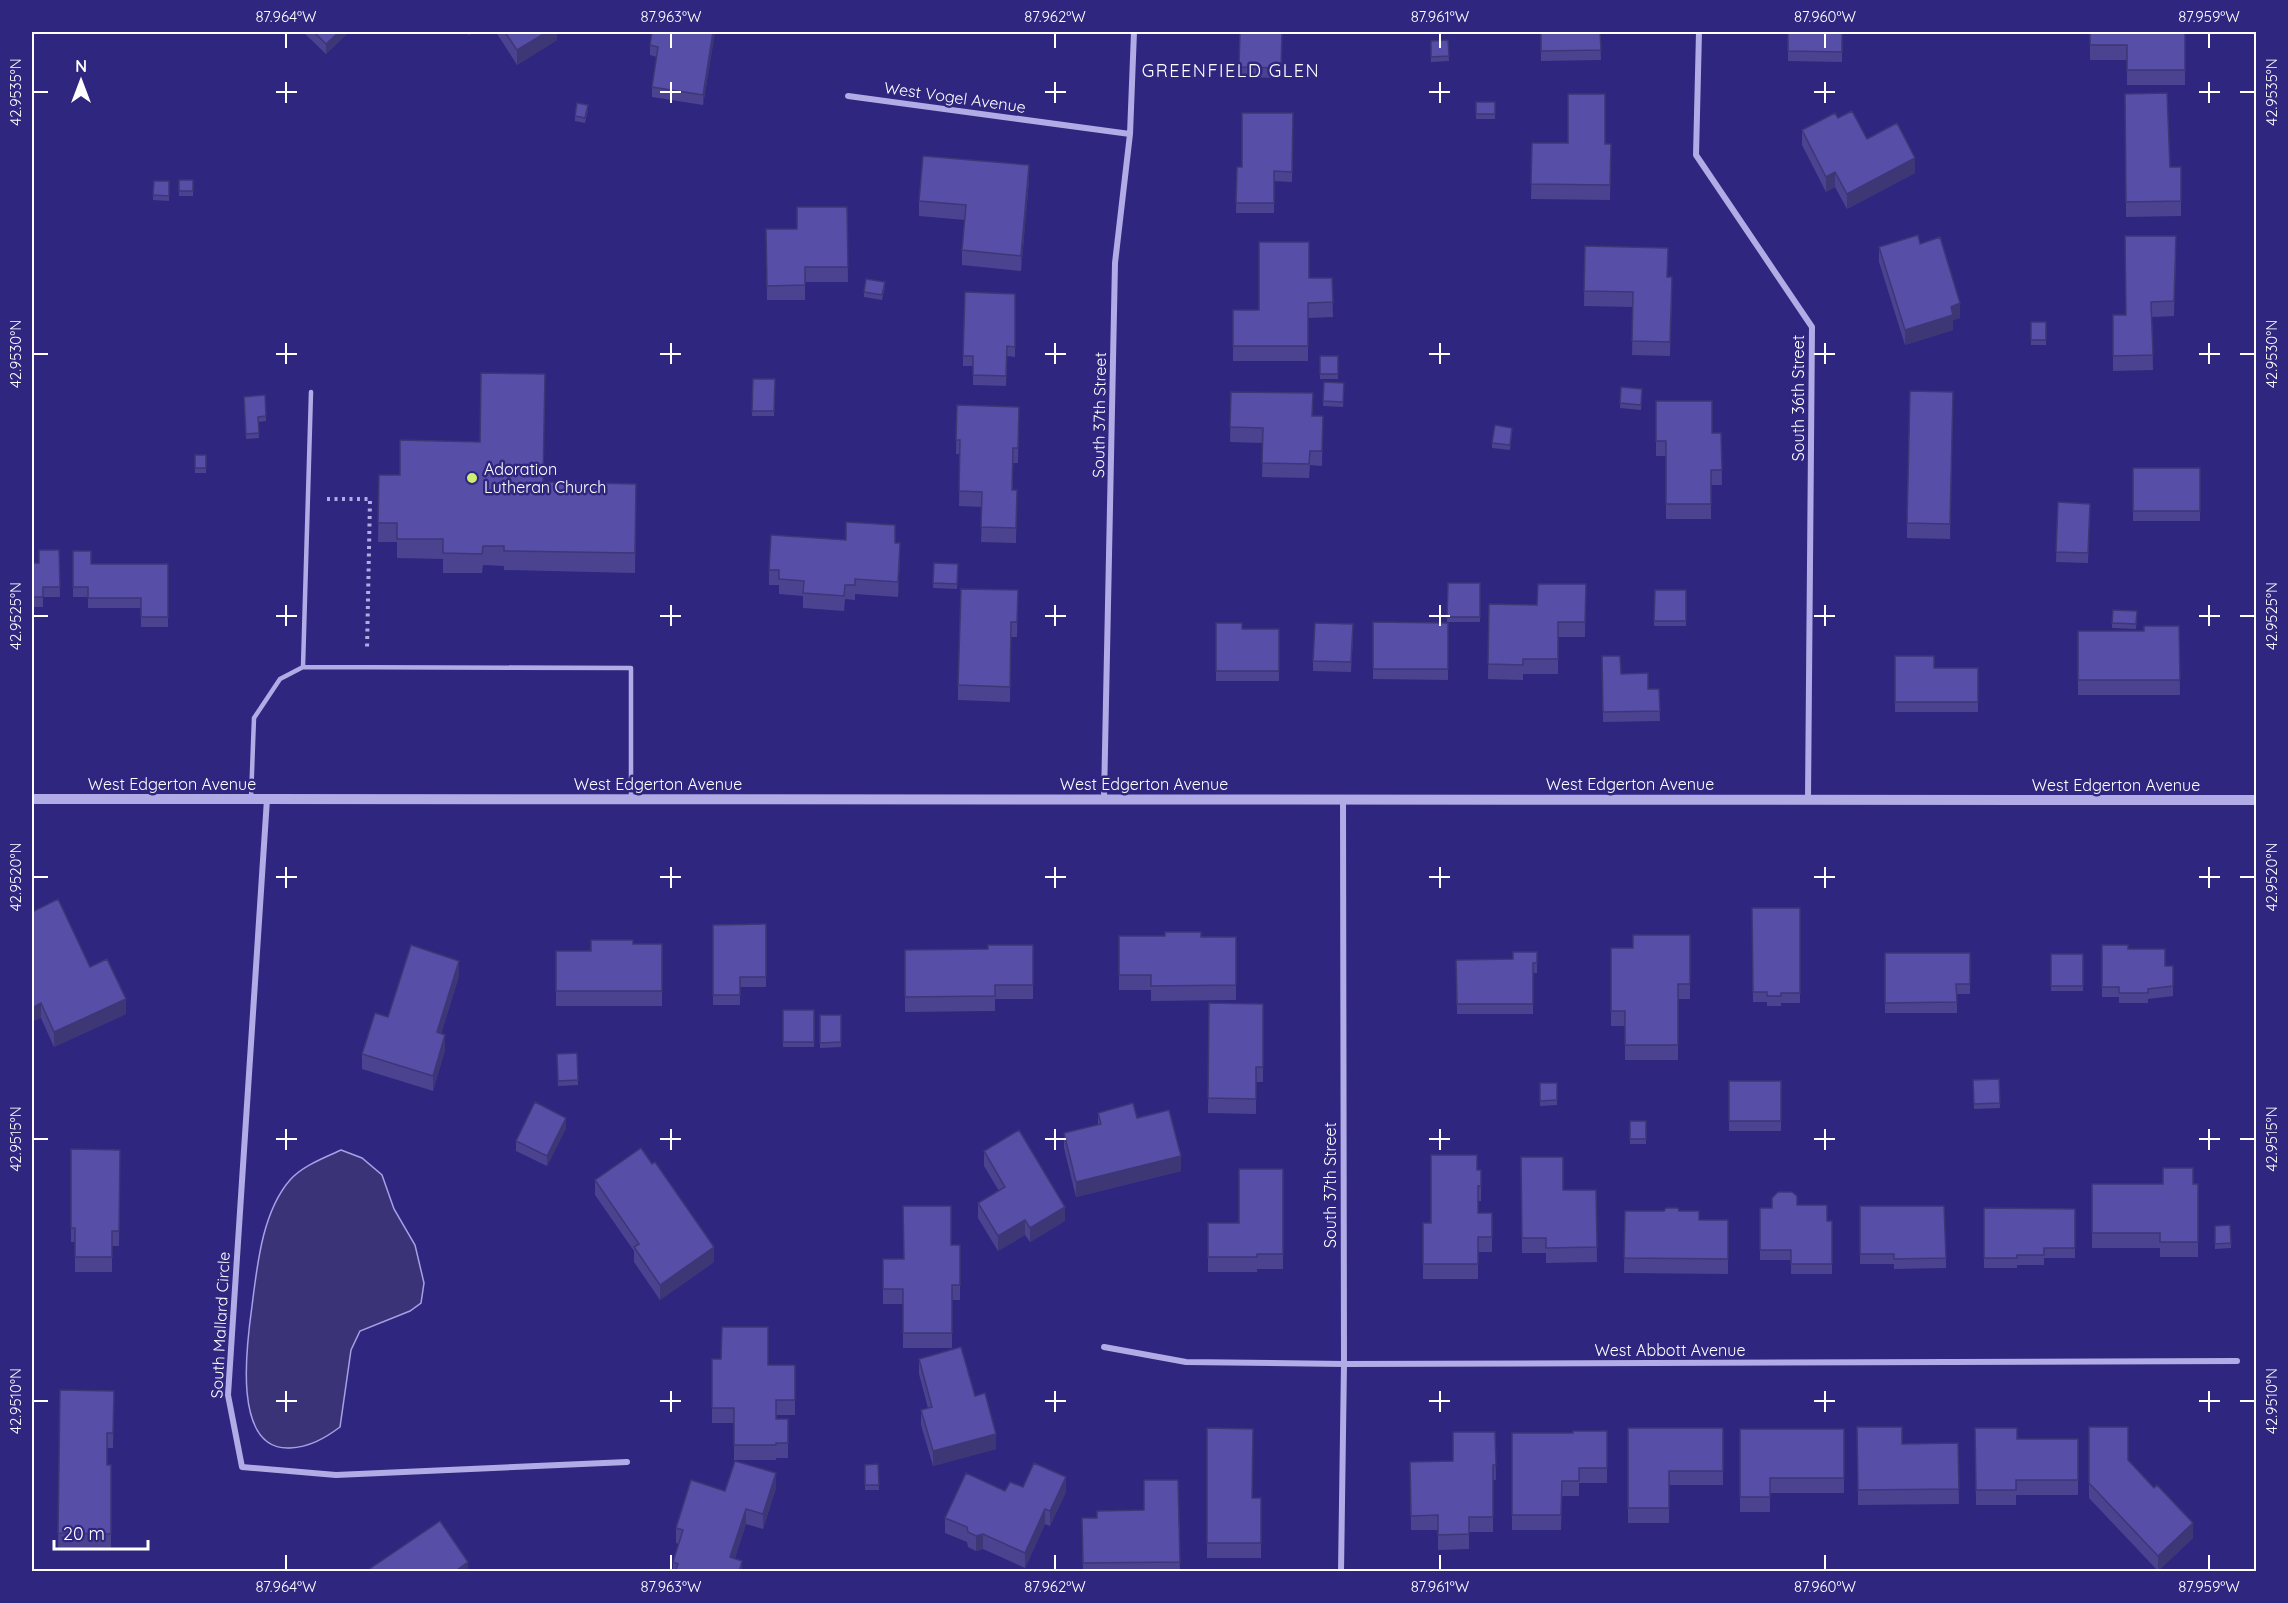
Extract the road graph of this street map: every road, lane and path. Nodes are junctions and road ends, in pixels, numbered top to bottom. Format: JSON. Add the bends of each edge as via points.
{"nodes":[{"id":1,"x":1134,"y":32,"type":"edge"},
{"id":2,"x":1699,"y":32,"type":"edge"},
{"id":3,"x":848,"y":96,"type":"dead end"},
{"id":4,"x":1130,"y":134,"type":"junction"},
{"id":5,"x":311,"y":392,"type":"dead end"},
{"id":6,"x":308,"y":498,"type":"junction"},
{"id":7,"x":303,"y":667,"type":"junction"},
{"id":8,"x":366,"y":667,"type":"junction"},
{"id":9,"x":32,"y":799,"type":"edge"},
{"id":10,"x":1343,"y":799,"type":"junction"},
{"id":11,"x":251,"y":800,"type":"junction"},
{"id":12,"x":267,"y":800,"type":"junction"},
{"id":13,"x":631,"y":800,"type":"junction"},
{"id":14,"x":1104,"y":800,"type":"junction"},
{"id":15,"x":1808,"y":800,"type":"junction"},
{"id":16,"x":2256,"y":800,"type":"edge"},
{"id":17,"x":1104,"y":1347,"type":"dead end"},
{"id":18,"x":2237,"y":1361,"type":"dead end"},
{"id":19,"x":1344,"y":1364,"type":"junction"},
{"id":20,"x":627,"y":1462,"type":"dead end"},
{"id":21,"x":1341,"y":1572,"type":"edge"}],
"edges":[{"from":1,"to":4,"type":"street","name":"South 37th Street"},
{"from":2,"to":15,"type":"street","name":"South 36th Street","via":[[1696,155],[1812,327]]},
{"from":3,"to":4,"type":"street","name":"West Vogel Avenue"},
{"from":4,"to":14,"type":"street","name":"South 37th Street","via":[[1115,263]]},
{"from":5,"to":6,"type":"lane"},
{"from":6,"to":7,"type":"lane"},
{"from":6,"to":8,"type":"path","via":[[370,500]]},
{"from":7,"to":8,"type":"lane"},
{"from":7,"to":11,"type":"lane","via":[[280,678],[254,718]]},
{"from":8,"to":13,"type":"lane","via":[[631,668]]},
{"from":9,"to":11,"type":"street","name":"West Edgerton Avenue"},
{"from":10,"to":14,"type":"street","name":"West Edgerton Avenue"},
{"from":10,"to":15,"type":"street","name":"West Edgerton Avenue"},
{"from":10,"to":19,"type":"street","name":"South 37th Street"},
{"from":11,"to":12,"type":"street","name":"West Edgerton Avenue"},
{"from":12,"to":13,"type":"street","name":"West Edgerton Avenue"},
{"from":12,"to":20,"type":"street","name":"South Mallard Circle","via":[[228,1395],[242,1467],[336,1475]]},
{"from":13,"to":14,"type":"street","name":"West Edgerton Avenue"},
{"from":15,"to":16,"type":"street","name":"West Edgerton Avenue"},
{"from":17,"to":19,"type":"street","name":"West Abbott Avenue","via":[[1186,1362]]},
{"from":18,"to":19,"type":"street","name":"West Abbott Avenue"},
{"from":19,"to":21,"type":"street","name":"South 37th Street"}]}
